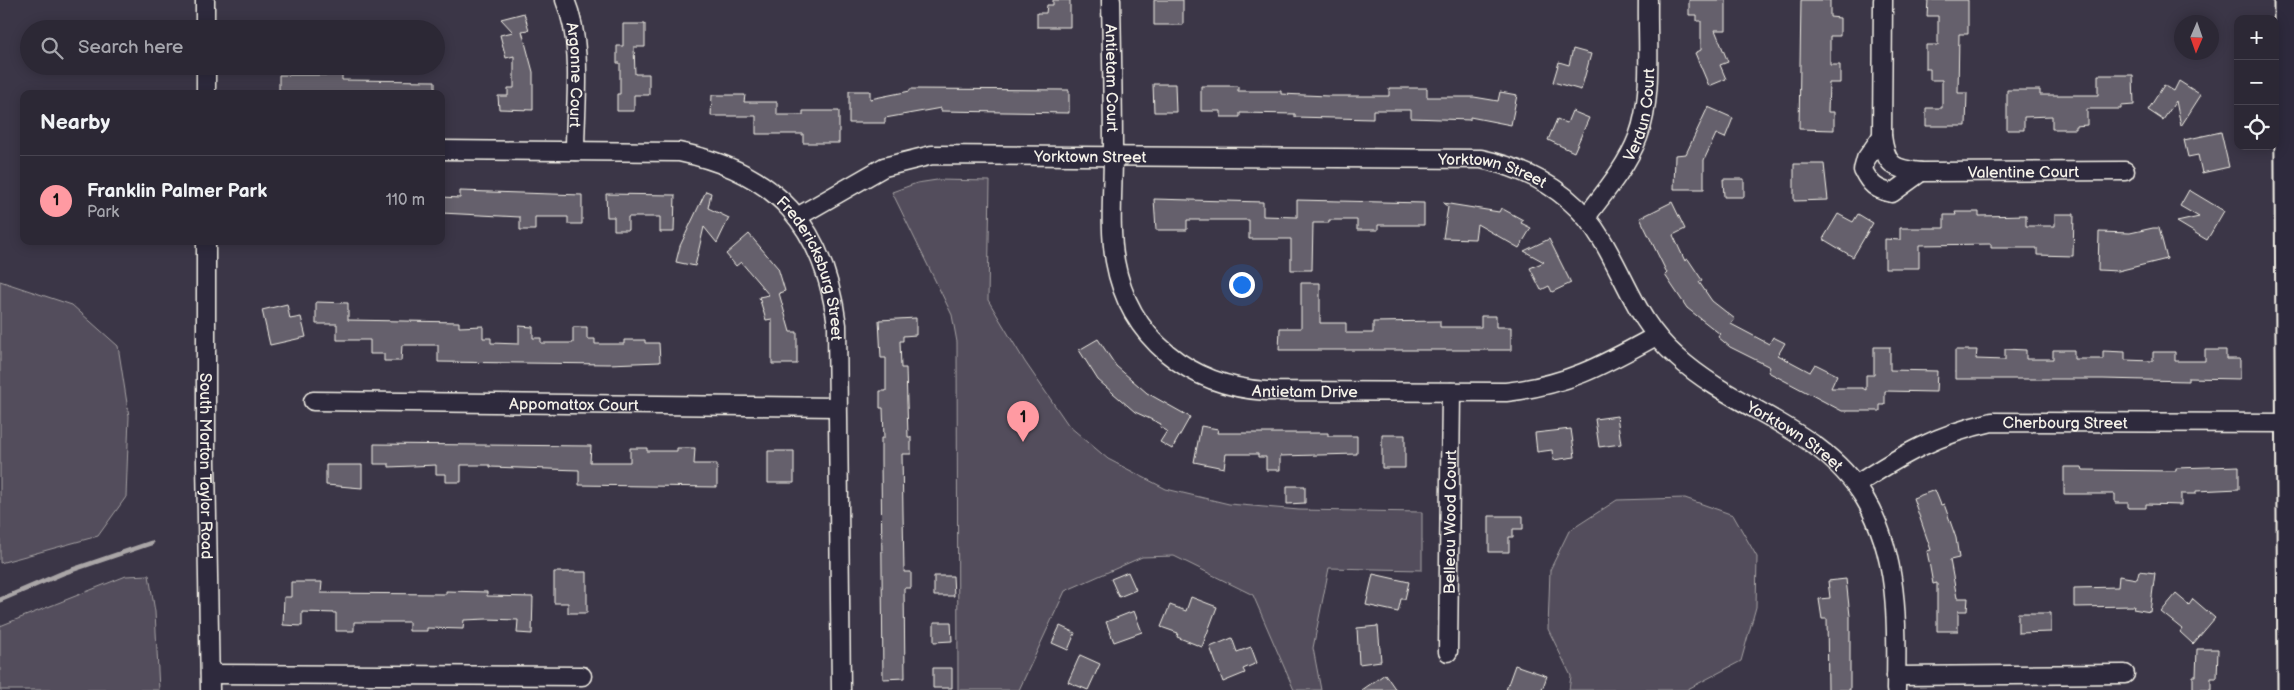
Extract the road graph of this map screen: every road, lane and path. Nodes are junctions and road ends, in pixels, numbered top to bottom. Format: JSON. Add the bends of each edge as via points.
{"nodes":[{"id":1,"x":205,"y":0,"type":"edge"},
{"id":2,"x":565,"y":0,"type":"edge"},
{"id":3,"x":1111,"y":0,"type":"edge"},
{"id":4,"x":1648,"y":0,"type":"edge"},
{"id":5,"x":1883,"y":0,"type":"edge"},
{"id":6,"x":2287,"y":0,"type":"edge"},
{"id":7,"x":205,"y":20,"type":"edge"},
{"id":8,"x":206,"y":75,"type":"edge"},
{"id":9,"x":206,"y":90,"type":"edge"},
{"id":10,"x":1882,"y":136,"type":"junction"},
{"id":11,"x":445,"y":150,"type":"edge"},
{"id":12,"x":575,"y":150,"type":"junction"},
{"id":13,"x":1113,"y":155,"type":"junction"},
{"id":14,"x":2125,"y":171,"type":"dead end"},
{"id":15,"x":1921,"y":172,"type":"junction"},
{"id":16,"x":1586,"y":216,"type":"junction"},
{"id":17,"x":797,"y":217,"type":"junction"},
{"id":18,"x":206,"y":245,"type":"edge"},
{"id":19,"x":1656,"y":336,"type":"junction"},
{"id":20,"x":1451,"y":392,"type":"junction"},
{"id":21,"x":313,"y":401,"type":"dead end"},
{"id":22,"x":836,"y":407,"type":"junction"},
{"id":23,"x":2289,"y":423,"type":"junction"},
{"id":24,"x":1856,"y":485,"type":"junction"},
{"id":25,"x":1448,"y":652,"type":"dead end"},
{"id":26,"x":2125,"y":674,"type":"dead end"},
{"id":27,"x":582,"y":676,"type":"dead end"},
{"id":28,"x":210,"y":682,"type":"edge"},
{"id":29,"x":1896,"y":683,"type":"edge"},
{"id":30,"x":841,"y":690,"type":"edge"},
{"id":31,"x":2291,"y":690,"type":"edge"}],
"edges":[{"from":1,"to":7,"type":"street"},
{"from":2,"to":12,"type":"street","name":"Argonne Court","via":[[576,50]]},
{"from":3,"to":13,"type":"street","name":"Antietam Court"},
{"from":4,"to":16,"type":"street","name":"Verdun Court","via":[[1644,118],[1638,136],[1613,180]]},
{"from":5,"to":10,"type":"street","name":"Valentine Court"},
{"from":6,"to":23,"type":"street"},
{"from":8,"to":9,"type":"street"},
{"from":10,"to":15,"type":"street","name":"Valentine Court","via":[[1885,155],[1891,164],[1900,170]]},
{"from":10,"to":15,"type":"street","via":[[1862,170],[1868,182],[1879,190],[1892,192]]},
{"from":11,"to":12,"type":"street","name":"Fredericksburg Street"},
{"from":12,"to":17,"type":"street","name":"Fredericksburg Street","via":[[678,152],[708,158],[759,182]]},
{"from":13,"to":16,"type":"street","name":"Yorktown Street","via":[[1482,160],[1510,165],[1539,177]]},
{"from":13,"to":17,"type":"street","name":"Yorktown Street","via":[[959,154],[909,160],[884,167]]},
{"from":13,"to":20,"type":"street","name":"Antietam Drive","via":[[1113,244],[1120,283],[1144,329],[1177,361],[1211,380],[1249,390]]},
{"from":14,"to":15,"type":"street","name":"Valentine Court"},
{"from":16,"to":19,"type":"street","name":"Yorktown Street","via":[[1638,311]]},
{"from":17,"to":22,"type":"street","name":"Fredericksburg Street","via":[[819,252],[833,293],[837,325]]},
{"from":18,"to":28,"type":"street","name":"South Morton Taylor Road"},
{"from":19,"to":20,"type":"street","name":"Antietam Drive","via":[[1595,369],[1555,384],[1506,392]]},
{"from":19,"to":24,"type":"street","name":"Yorktown Street","via":[[1704,378],[1819,447]]},
{"from":20,"to":25,"type":"street","name":"Belleau Wood Court"},
{"from":21,"to":22,"type":"street","name":"Appomattox Court"},
{"from":22,"to":30,"type":"street","name":"Fredericksburg Street"},
{"from":23,"to":24,"type":"street","name":"Cherbourg Street","via":[[1992,422],[1960,429],[1927,442],[1889,462]]},
{"from":23,"to":31,"type":"street"},
{"from":24,"to":29,"type":"street","name":"Yorktown Street","via":[[1879,528],[1890,566],[1894,586]]},
{"from":26,"to":29,"type":"street"},
{"from":27,"to":28,"type":"street"}]}
